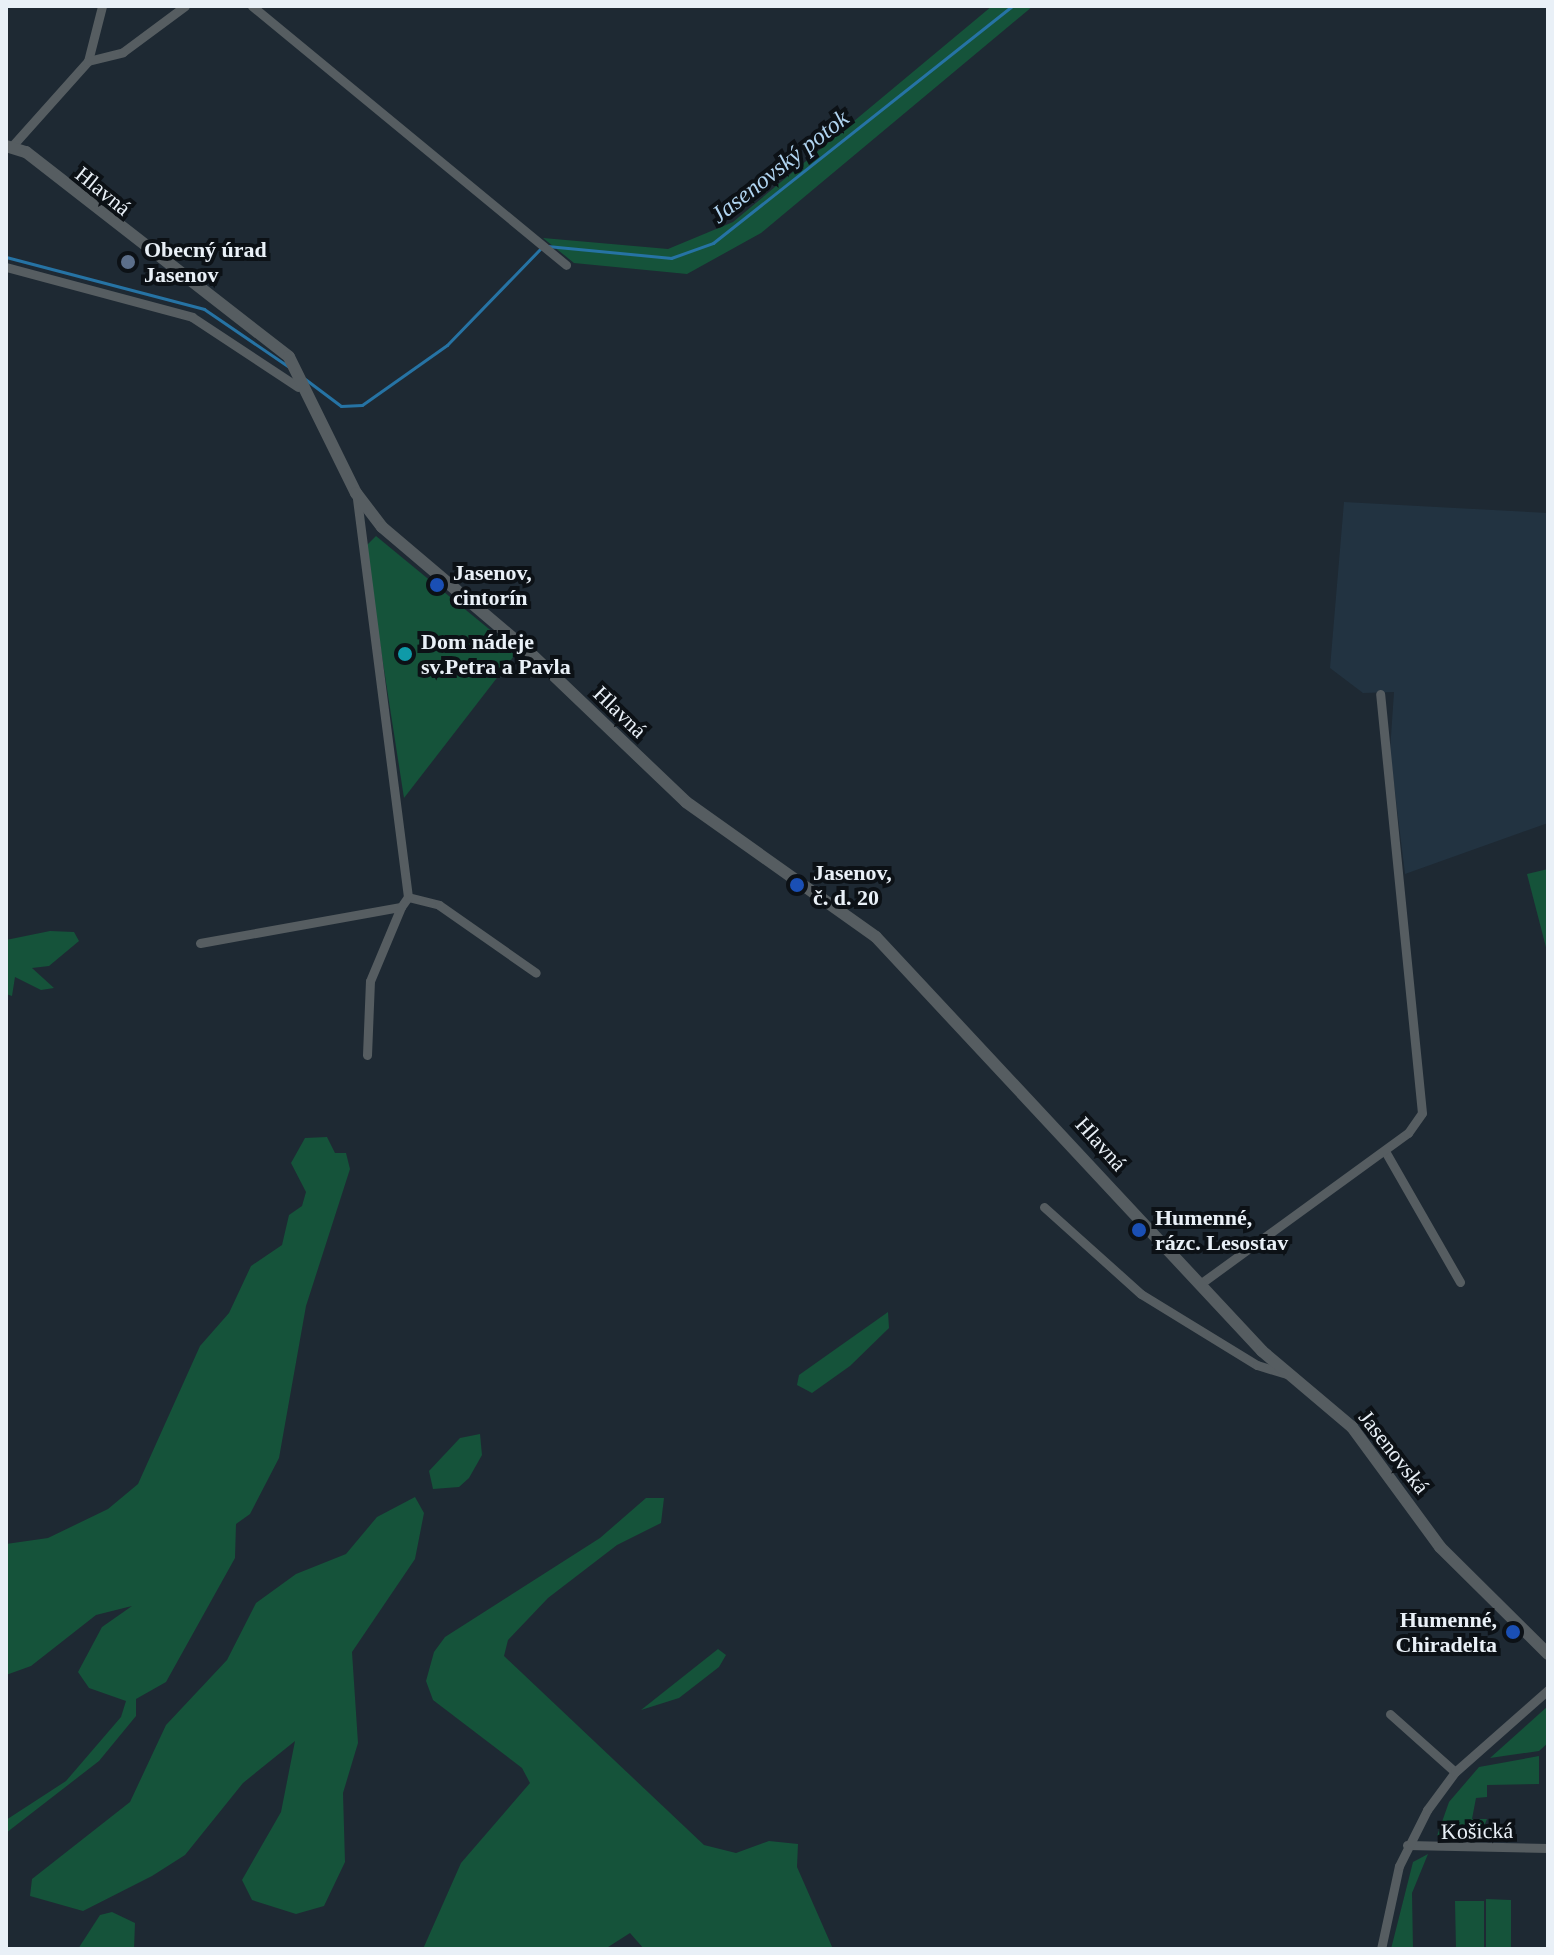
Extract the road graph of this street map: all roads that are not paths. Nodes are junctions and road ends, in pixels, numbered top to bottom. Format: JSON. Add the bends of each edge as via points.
{"nodes":[{"id":1,"x":102,"y":6,"type":"edge"},
{"id":2,"x":185,"y":6,"type":"edge"},
{"id":3,"x":252,"y":6,"type":"edge"},
{"id":4,"x":88,"y":61,"type":"junction"},
{"id":5,"x":10,"y":145,"type":"edge"},
{"id":6,"x":566,"y":265,"type":"dead end"},
{"id":7,"x":6,"y":267,"type":"edge"},
{"id":8,"x":297,"y":383,"type":"junction"},
{"id":9,"x":356,"y":493,"type":"junction"},
{"id":10,"x":382,"y":527,"type":"junction"},
{"id":11,"x":356,"y":529,"type":"junction"},
{"id":12,"x":1380,"y":694,"type":"dead end"},
{"id":13,"x":408,"y":897,"type":"junction"},
{"id":14,"x":401,"y":907,"type":"junction"},
{"id":15,"x":200,"y":943,"type":"dead end"},
{"id":16,"x":536,"y":973,"type":"dead end"},
{"id":17,"x":367,"y":1055,"type":"dead end"},
{"id":18,"x":1385,"y":1151,"type":"junction"},
{"id":19,"x":1044,"y":1207,"type":"dead end"},
{"id":20,"x":1189,"y":1273,"type":"joint"},
{"id":21,"x":1460,"y":1282,"type":"dead end"},
{"id":22,"x":1200,"y":1284,"type":"junction"},
{"id":23,"x":1289,"y":1375,"type":"junction"},
{"id":24,"x":1548,"y":1654,"type":"edge"},
{"id":25,"x":1548,"y":1690,"type":"edge"},
{"id":26,"x":1390,"y":1714,"type":"dead end"},
{"id":27,"x":1455,"y":1772,"type":"junction"},
{"id":28,"x":1407,"y":1845,"type":"junction"},
{"id":29,"x":1548,"y":1848,"type":"edge"},
{"id":30,"x":1381,"y":1949,"type":"edge"}],
"edges":[{"from":1,"to":4,"type":"street"},
{"from":2,"to":4,"type":"street","via":[[123,52]]},
{"from":3,"to":6,"type":"street"},
{"from":4,"to":5,"type":"street"},
{"from":5,"to":8,"type":"street","name":"Hlavná","via":[[290,361]]},
{"from":7,"to":8,"type":"street","via":[[192,317]]},
{"from":8,"to":9,"type":"street","name":"Hlavná"},
{"from":9,"to":10,"type":"street","name":"Hlavná"},
{"from":9,"to":11,"type":"street"},
{"from":10,"to":11,"type":"street","via":[[368,522]]},
{"from":10,"to":20,"type":"street","name":"Hlavná","via":[[526,649],[686,802],[876,937]]},
{"from":11,"to":13,"type":"street"},
{"from":12,"to":18,"type":"street","via":[[1426,1096],[1408,1133]]},
{"from":13,"to":14,"type":"street"},
{"from":13,"to":16,"type":"street","via":[[439,905]]},
{"from":14,"to":15,"type":"street"},
{"from":14,"to":17,"type":"street","via":[[370,981]]},
{"from":18,"to":21,"type":"street"},
{"from":18,"to":22,"type":"street"},
{"from":19,"to":23,"type":"street","via":[[1141,1294],[1257,1365]]},
{"from":20,"to":22,"type":"street","name":"Jasenovská"},
{"from":22,"to":23,"type":"street","name":"Jasenovská"},
{"from":23,"to":24,"type":"street","name":"Jasenovská","via":[[1364,1439],[1440,1547]]},
{"from":25,"to":27,"type":"street","name":"Košická"},
{"from":26,"to":27,"type":"street"},
{"from":27,"to":28,"type":"street","name":"Košická"},
{"from":28,"to":29,"type":"street","name":"Košická"},
{"from":28,"to":30,"type":"street","name":"Košická"}]}
